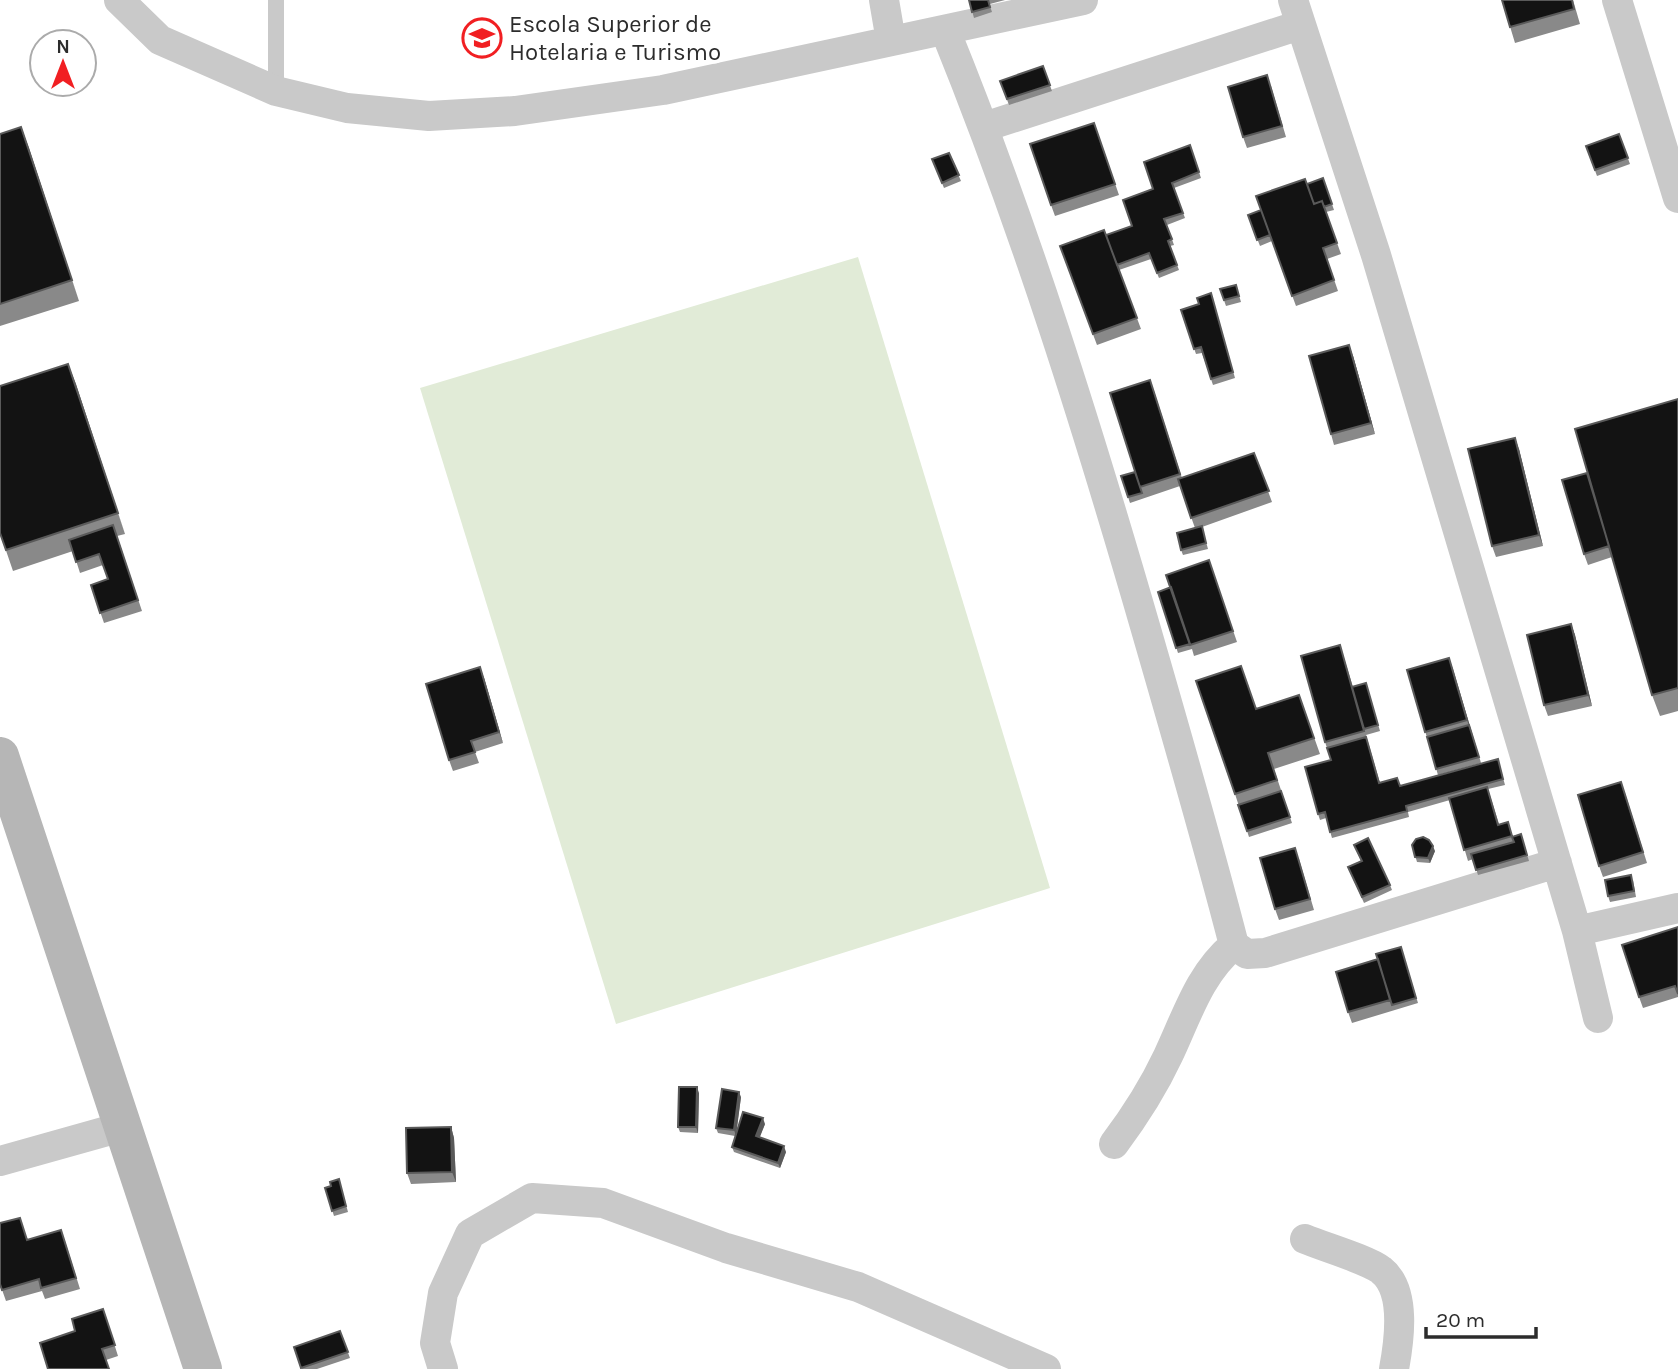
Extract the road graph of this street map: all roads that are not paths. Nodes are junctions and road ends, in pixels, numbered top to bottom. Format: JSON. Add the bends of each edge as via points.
{"nodes":[{"id":1,"x":119,"y":0,"type":"edge"},
{"id":2,"x":276,"y":0,"type":"edge"},
{"id":3,"x":884,"y":0,"type":"edge"},
{"id":4,"x":1083,"y":0,"type":"edge"},
{"id":5,"x":1617,"y":0,"type":"edge"},
{"id":6,"x":1296,"y":13,"type":"edge"},
{"id":7,"x":945,"y":30,"type":"junction"},
{"id":8,"x":891,"y":41,"type":"junction"},
{"id":9,"x":276,"y":91,"type":"junction"},
{"id":10,"x":984,"y":128,"type":"junction"},
{"id":11,"x":1678,"y":198,"type":"edge"},
{"id":12,"x":0,"y":755,"type":"edge"},
{"id":13,"x":1557,"y":863,"type":"junction"},
{"id":14,"x":1678,"y":908,"type":"edge"},
{"id":15,"x":1577,"y":930,"type":"junction"},
{"id":16,"x":1234,"y":945,"type":"junction"},
{"id":17,"x":1598,"y":1018,"type":"dead end"},
{"id":18,"x":125,"y":1126,"type":"junction"},
{"id":19,"x":1114,"y":1144,"type":"dead end"},
{"id":20,"x":0,"y":1161,"type":"edge"},
{"id":21,"x":1305,"y":1240,"type":"dead end"},
{"id":22,"x":203,"y":1369,"type":"edge"},
{"id":23,"x":443,"y":1369,"type":"edge"},
{"id":24,"x":1046,"y":1369,"type":"edge"},
{"id":25,"x":1394,"y":1369,"type":"edge"}],
"edges":[{"from":1,"to":9,"type":"street","via":[[160,40]]},
{"from":2,"to":9,"type":"lane"},
{"from":3,"to":8,"type":"street"},
{"from":4,"to":7,"type":"street"},
{"from":5,"to":11,"type":"street"},
{"from":6,"to":10,"type":"street"},
{"from":6,"to":13,"type":"street","via":[[1376,255]]},
{"from":7,"to":8,"type":"street"},
{"from":7,"to":10,"type":"street"},
{"from":8,"to":9,"type":"street","via":[[663,90],[515,111],[429,117],[347,108]]},
{"from":10,"to":16,"type":"street","via":[[1070,377]]},
{"from":12,"to":18,"type":"main road"},
{"from":13,"to":15,"type":"street"},
{"from":13,"to":16,"type":"street","via":[[1265,953],[1247,954]]},
{"from":14,"to":15,"type":"street"},
{"from":15,"to":17,"type":"street"},
{"from":16,"to":19,"type":"street","via":[[1218,957],[1192,998],[1168,1057],[1139,1111]]},
{"from":18,"to":20,"type":"street"},
{"from":18,"to":22,"type":"main road"},
{"from":21,"to":25,"type":"street","via":[[1382,1271],[1397,1296],[1400,1339]]},
{"from":23,"to":24,"type":"street","via":[[435,1343],[443,1293],[470,1234],[532,1198],[603,1203],[726,1248],[858,1287]]}]}
